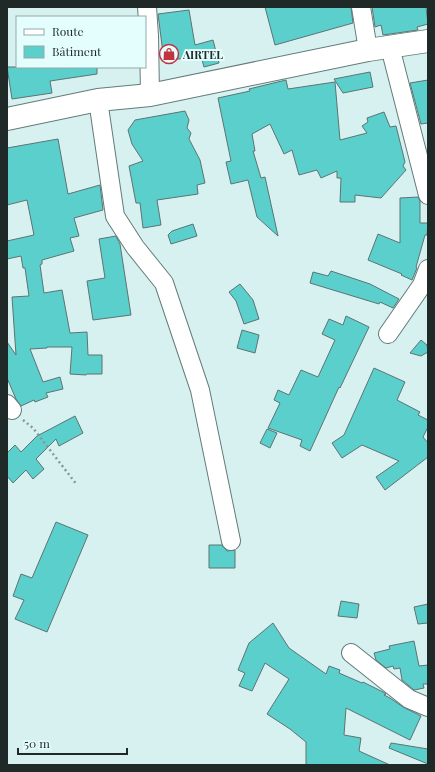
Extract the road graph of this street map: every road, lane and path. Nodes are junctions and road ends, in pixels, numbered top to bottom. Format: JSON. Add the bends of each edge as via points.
{"nodes":[{"id":1,"x":147,"y":7,"type":"edge"},
{"id":2,"x":361,"y":7,"type":"edge"},
{"id":3,"x":428,"y":41,"type":"edge"},
{"id":4,"x":390,"y":47,"type":"junction"},
{"id":5,"x":368,"y":50,"type":"junction"},
{"id":6,"x":150,"y":95,"type":"junction"},
{"id":7,"x":98,"y":100,"type":"junction"},
{"id":8,"x":7,"y":119,"type":"edge"},
{"id":9,"x":428,"y":195,"type":"edge"},
{"id":10,"x":428,"y":269,"type":"edge"},
{"id":11,"x":388,"y":334,"type":"dead end"},
{"id":12,"x":9,"y":407,"type":"edge"},
{"id":13,"x":77,"y":485,"type":"dead end"},
{"id":14,"x":231,"y":541,"type":"dead end"},
{"id":15,"x":351,"y":653,"type":"dead end"},
{"id":16,"x":428,"y":707,"type":"edge"}],
"edges":[{"from":1,"to":6,"type":"street"},
{"from":2,"to":5,"type":"street"},
{"from":3,"to":4,"type":"main road"},
{"from":4,"to":5,"type":"main road"},
{"from":4,"to":9,"type":"street"},
{"from":5,"to":6,"type":"main road"},
{"from":6,"to":7,"type":"main road"},
{"from":7,"to":8,"type":"main road"},
{"from":7,"to":14,"type":"street","via":[[115,216],[164,283],[200,390]]},
{"from":10,"to":11,"type":"street","via":[[422,285]]},
{"from":12,"to":13,"type":"path","via":[[32,428]]},
{"from":15,"to":16,"type":"street","via":[[409,699]]}]}
